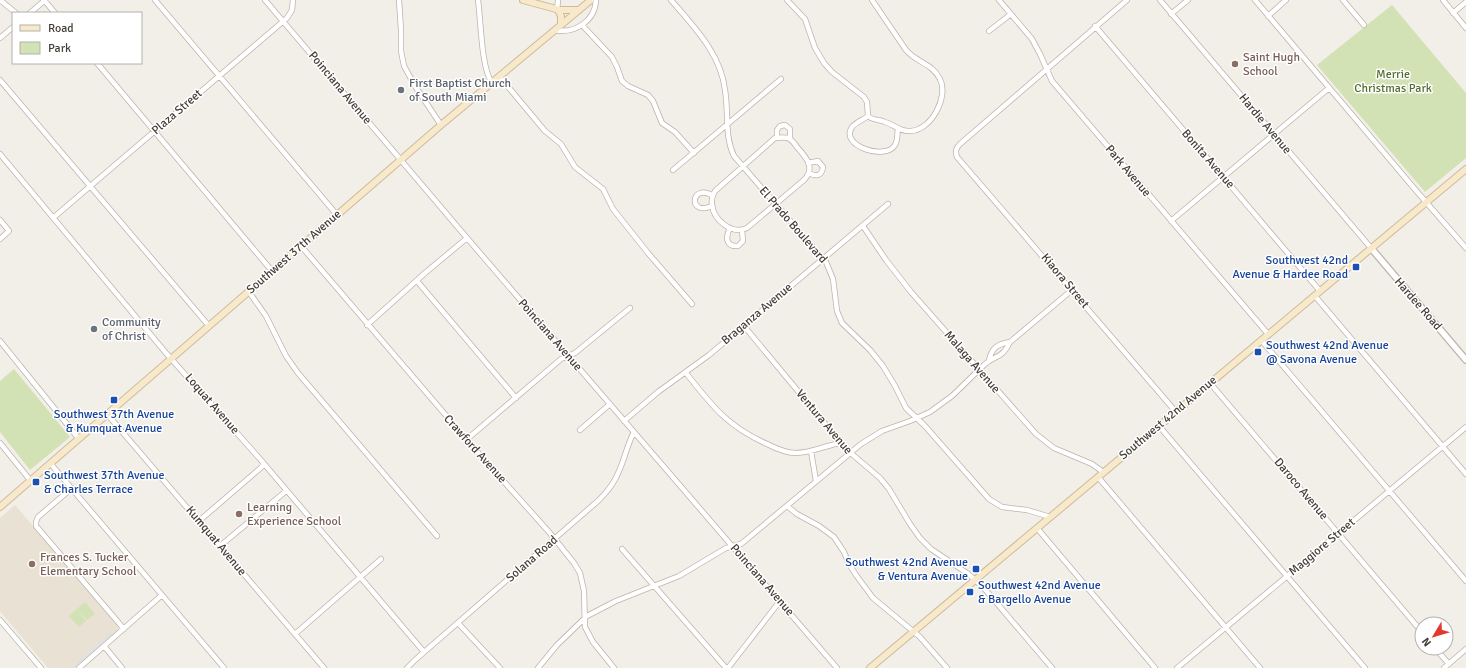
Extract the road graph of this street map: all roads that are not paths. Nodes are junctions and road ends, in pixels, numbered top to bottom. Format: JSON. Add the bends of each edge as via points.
{"nodes":[{"id":1,"x":0,"y":0,"type":"edge"},
{"id":2,"x":45,"y":0,"type":"edge"},
{"id":3,"x":155,"y":0,"type":"edge"},
{"id":4,"x":265,"y":0,"type":"edge"},
{"id":5,"x":293,"y":0,"type":"edge"},
{"id":6,"x":399,"y":0,"type":"edge"},
{"id":7,"x":478,"y":0,"type":"edge"},
{"id":8,"x":523,"y":0,"type":"edge"},
{"id":9,"x":558,"y":0,"type":"edge"},
{"id":10,"x":591,"y":0,"type":"edge"},
{"id":11,"x":596,"y":0,"type":"edge"},
{"id":12,"x":671,"y":0,"type":"edge"},
{"id":13,"x":787,"y":0,"type":"edge"},
{"id":14,"x":872,"y":0,"type":"edge"},
{"id":15,"x":1000,"y":0,"type":"edge"},
{"id":16,"x":1126,"y":0,"type":"edge"},
{"id":17,"x":1160,"y":0,"type":"edge"},
{"id":18,"x":1188,"y":0,"type":"edge"},
{"id":19,"x":1255,"y":0,"type":"edge"},
{"id":20,"x":1286,"y":0,"type":"edge"},
{"id":21,"x":1343,"y":0,"type":"edge"},
{"id":22,"x":1443,"y":0,"type":"edge"},
{"id":23,"x":1466,"y":2,"type":"edge"},
{"id":24,"x":558,"y":10,"type":"junction"},
{"id":25,"x":579,"y":10,"type":"junction"},
{"id":26,"x":15,"y":12,"type":"edge"},
{"id":27,"x":31,"y":12,"type":"edge"},
{"id":28,"x":54,"y":12,"type":"edge"},
{"id":29,"x":1453,"y":13,"type":"junction"},
{"id":30,"x":1011,"y":14,"type":"junction"},
{"id":31,"x":1171,"y":14,"type":"junction"},
{"id":32,"x":1268,"y":16,"type":"junction"},
{"id":33,"x":283,"y":21,"type":"junction"},
{"id":34,"x":561,"y":25,"type":"junction"},
{"id":35,"x":582,"y":25,"type":"junction"},
{"id":36,"x":1364,"y":25,"type":"dead end"},
{"id":37,"x":1095,"y":26,"type":"junction"},
{"id":38,"x":12,"y":28,"type":"edge"},
{"id":39,"x":1466,"y":28,"type":"edge"},
{"id":40,"x":555,"y":30,"type":"junction"},
{"id":41,"x":990,"y":31,"type":"dead end"},
{"id":42,"x":0,"y":38,"type":"edge"},
{"id":43,"x":98,"y":64,"type":"edge"},
{"id":44,"x":1046,"y":69,"type":"junction"},
{"id":45,"x":219,"y":76,"type":"junction"},
{"id":46,"x":499,"y":76,"type":"junction"},
{"id":47,"x":781,"y":79,"type":"dead end"},
{"id":48,"x":0,"y":80,"type":"edge"},
{"id":49,"x":492,"y":82,"type":"junction"},
{"id":50,"x":1329,"y":88,"type":"junction"},
{"id":51,"x":868,"y":116,"type":"junction"},
{"id":52,"x":441,"y":125,"type":"junction"},
{"id":53,"x":726,"y":126,"type":"junction"},
{"id":54,"x":898,"y":129,"type":"junction"},
{"id":55,"x":155,"y":131,"type":"junction"},
{"id":56,"x":1274,"y":134,"type":"junction"},
{"id":57,"x":777,"y":138,"type":"junction"},
{"id":58,"x":790,"y":139,"type":"junction"},
{"id":59,"x":694,"y":153,"type":"junction"},
{"id":60,"x":0,"y":154,"type":"edge"},
{"id":61,"x":401,"y":160,"type":"junction"},
{"id":62,"x":808,"y":163,"type":"junction"},
{"id":63,"x":742,"y":167,"type":"junction"},
{"id":64,"x":1466,"y":169,"type":"edge"},
{"id":65,"x":673,"y":170,"type":"dead end"},
{"id":66,"x":809,"y":173,"type":"junction"},
{"id":67,"x":1223,"y":177,"type":"junction"},
{"id":68,"x":90,"y":186,"type":"junction"},
{"id":69,"x":713,"y":196,"type":"junction"},
{"id":70,"x":1426,"y":202,"type":"junction"},
{"id":71,"x":775,"y":204,"type":"junction"},
{"id":72,"x":888,"y":204,"type":"dead end"},
{"id":73,"x":712,"y":206,"type":"junction"},
{"id":74,"x":337,"y":215,"type":"junction"},
{"id":75,"x":53,"y":218,"type":"junction"},
{"id":76,"x":0,"y":220,"type":"edge"},
{"id":77,"x":1171,"y":221,"type":"junction"},
{"id":78,"x":862,"y":226,"type":"junction"},
{"id":79,"x":730,"y":228,"type":"junction"},
{"id":80,"x":742,"y":230,"type":"junction"},
{"id":81,"x":467,"y":238,"type":"junction"},
{"id":82,"x":0,"y":239,"type":"edge"},
{"id":83,"x":301,"y":246,"type":"junction"},
{"id":84,"x":1371,"y":248,"type":"junction"},
{"id":85,"x":1466,"y":248,"type":"edge"},
{"id":86,"x":823,"y":259,"type":"junction"},
{"id":87,"x":272,"y":271,"type":"junction"},
{"id":88,"x":417,"y":281,"type":"junction"},
{"id":89,"x":1072,"y":290,"type":"junction"},
{"id":90,"x":1320,"y":291,"type":"junction"},
{"id":91,"x":249,"y":292,"type":"junction"},
{"id":92,"x":1314,"y":296,"type":"junction"},
{"id":93,"x":692,"y":304,"type":"dead end"},
{"id":94,"x":630,"y":308,"type":"dead end"},
{"id":95,"x":367,"y":325,"type":"junction"},
{"id":96,"x":209,"y":326,"type":"junction"},
{"id":97,"x":744,"y":326,"type":"junction"},
{"id":98,"x":1268,"y":334,"type":"junction"},
{"id":99,"x":1261,"y":340,"type":"junction"},
{"id":100,"x":0,"y":341,"type":"edge"},
{"id":101,"x":1010,"y":342,"type":"junction"},
{"id":102,"x":569,"y":356,"type":"junction"},
{"id":103,"x":172,"y":358,"type":"junction"},
{"id":104,"x":989,"y":360,"type":"junction"},
{"id":105,"x":1466,"y":360,"type":"edge"},
{"id":106,"x":979,"y":370,"type":"junction"},
{"id":107,"x":686,"y":373,"type":"junction"},
{"id":108,"x":1210,"y":383,"type":"junction"},
{"id":109,"x":516,"y":398,"type":"junction"},
{"id":110,"x":610,"y":404,"type":"junction"},
{"id":111,"x":1176,"y":412,"type":"junction"},
{"id":112,"x":107,"y":414,"type":"junction"},
{"id":113,"x":917,"y":418,"type":"junction"},
{"id":114,"x":624,"y":421,"type":"junction"},
{"id":115,"x":1159,"y":426,"type":"junction"},
{"id":116,"x":1466,"y":427,"type":"edge"},
{"id":117,"x":580,"y":430,"type":"dead end"},
{"id":118,"x":634,"y":432,"type":"junction"},
{"id":119,"x":79,"y":438,"type":"junction"},
{"id":120,"x":466,"y":440,"type":"junction"},
{"id":121,"x":0,"y":443,"type":"edge"},
{"id":122,"x":841,"y":443,"type":"junction"},
{"id":123,"x":1443,"y":447,"type":"junction"},
{"id":124,"x":811,"y":451,"type":"junction"},
{"id":125,"x":849,"y":453,"type":"junction"},
{"id":126,"x":50,"y":463,"type":"junction"},
{"id":127,"x":264,"y":465,"type":"junction"},
{"id":128,"x":1466,"y":474,"type":"edge"},
{"id":129,"x":1100,"y":475,"type":"junction"},
{"id":130,"x":30,"y":480,"type":"junction"},
{"id":131,"x":816,"y":481,"type":"junction"},
{"id":132,"x":72,"y":488,"type":"junction"},
{"id":133,"x":286,"y":491,"type":"junction"},
{"id":134,"x":1390,"y":491,"type":"junction"},
{"id":135,"x":787,"y":506,"type":"junction"},
{"id":136,"x":0,"y":507,"type":"edge"},
{"id":137,"x":1050,"y":517,"type":"junction"},
{"id":138,"x":199,"y":521,"type":"junction"},
{"id":139,"x":1037,"y":528,"type":"junction"},
{"id":140,"x":1338,"y":533,"type":"junction"},
{"id":141,"x":437,"y":536,"type":"dead end"},
{"id":142,"x":555,"y":539,"type":"junction"},
{"id":143,"x":220,"y":546,"type":"junction"},
{"id":144,"x":732,"y":546,"type":"junction"},
{"id":145,"x":622,"y":548,"type":"dead end"},
{"id":146,"x":381,"y":559,"type":"dead end"},
{"id":147,"x":1287,"y":576,"type":"junction"},
{"id":148,"x":361,"y":578,"type":"junction"},
{"id":149,"x":975,"y":580,"type":"junction"},
{"id":150,"x":1466,"y":582,"type":"edge"},
{"id":151,"x":654,"y":586,"type":"junction"},
{"id":152,"x":162,"y":595,"type":"junction"},
{"id":153,"x":780,"y":601,"type":"junction"},
{"id":154,"x":584,"y":618,"type":"junction"},
{"id":155,"x":0,"y":620,"type":"edge"},
{"id":156,"x":458,"y":623,"type":"junction"},
{"id":157,"x":1414,"y":623,"type":"edge"},
{"id":158,"x":1226,"y":628,"type":"junction"},
{"id":159,"x":124,"y":629,"type":"junction"},
{"id":160,"x":914,"y":632,"type":"junction"},
{"id":161,"x":295,"y":634,"type":"junction"},
{"id":162,"x":104,"y":646,"type":"junction"},
{"id":163,"x":1466,"y":650,"type":"edge"},
{"id":164,"x":424,"y":652,"type":"junction"},
{"id":165,"x":1442,"y":656,"type":"edge"},
{"id":166,"x":1449,"y":664,"type":"junction"},
{"id":167,"x":41,"y":668,"type":"edge"},
{"id":168,"x":79,"y":668,"type":"edge"},
{"id":169,"x":122,"y":668,"type":"edge"},
{"id":170,"x":224,"y":668,"type":"edge"},
{"id":171,"x":324,"y":668,"type":"edge"},
{"id":172,"x":407,"y":668,"type":"edge"},
{"id":173,"x":500,"y":668,"type":"edge"},
{"id":174,"x":538,"y":668,"type":"edge"},
{"id":175,"x":614,"y":668,"type":"edge"},
{"id":176,"x":727,"y":668,"type":"edge"},
{"id":177,"x":837,"y":668,"type":"edge"},
{"id":178,"x":870,"y":668,"type":"edge"},
{"id":179,"x":947,"y":668,"type":"edge"},
{"id":180,"x":1052,"y":668,"type":"edge"},
{"id":181,"x":1155,"y":668,"type":"edge"},
{"id":182,"x":1178,"y":668,"type":"edge"},
{"id":183,"x":1260,"y":668,"type":"edge"},
{"id":184,"x":1365,"y":668,"type":"edge"},
{"id":185,"x":1444,"y":668,"type":"edge"}],
"edges":[{"from":1,"to":26,"type":"street"},
{"from":2,"to":27,"type":"street"},
{"from":2,"to":28,"type":"street"},
{"from":3,"to":45,"type":"street"},
{"from":4,"to":33,"type":"street","name":"Poinciana Avenue"},
{"from":5,"to":33,"type":"street","name":"Plaza Street","via":[[290,12]]},
{"from":6,"to":52,"type":"street","via":[[400,51],[404,66]]},
{"from":7,"to":49,"type":"street","via":[[485,64]]},
{"from":8,"to":24,"type":"main road"},
{"from":9,"to":24,"type":"street"},
{"from":10,"to":25,"type":"main road","name":"Southwest 37th Avenue"},
{"from":11,"to":35,"type":"street","via":[[593,13]]},
{"from":12,"to":53,"type":"street","name":"El Prado Boulevard","via":[[704,40],[719,66],[726,94]]},
{"from":13,"to":51,"type":"street","via":[[805,19],[815,48],[824,64],[864,97]]},
{"from":14,"to":54,"type":"street","via":[[906,50],[932,68],[942,85],[941,101],[927,123],[914,131]]},
{"from":15,"to":30,"type":"street","name":"Park Avenue"},
{"from":16,"to":37,"type":"street"},
{"from":17,"to":31,"type":"street","name":"Hardie Avenue"},
{"from":18,"to":31,"type":"street"},
{"from":19,"to":32,"type":"street"},
{"from":20,"to":32,"type":"street"},
{"from":21,"to":36,"type":"street"},
{"from":22,"to":29,"type":"street"},
{"from":23,"to":29,"type":"street"},
{"from":24,"to":25,"type":"main road"},
{"from":24,"to":34,"type":"main road"},
{"from":25,"to":34,"type":"main road","name":"Southwest 37th Avenue"},
{"from":29,"to":39,"type":"street"},
{"from":30,"to":41,"type":"street"},
{"from":30,"to":44,"type":"street","name":"Park Avenue","via":[[1032,39]]},
{"from":31,"to":56,"type":"street","name":"Hardie Avenue"},
{"from":32,"to":50,"type":"street"},
{"from":33,"to":45,"type":"street","name":"Plaza Street"},
{"from":33,"to":61,"type":"street","name":"Poinciana Avenue"},
{"from":34,"to":40,"type":"main road","name":"Southwest 37th Avenue"},
{"from":35,"to":40,"type":"street","via":[[570,31]]},
{"from":35,"to":59,"type":"street","via":[[612,57],[622,81],[648,95],[662,123],[675,132]]},
{"from":37,"to":44,"type":"street"},
{"from":37,"to":67,"type":"street","name":"Bonita Avenue"},
{"from":38,"to":42,"type":"street"},
{"from":40,"to":46,"type":"main road","name":"Southwest 37th Avenue"},
{"from":43,"to":55,"type":"street"},
{"from":44,"to":77,"type":"street","name":"Park Avenue","via":[[1052,81]]},
{"from":44,"to":89,"type":"street","name":"Kiaora Street","via":[[956,150],[958,157]]},
{"from":45,"to":55,"type":"street","name":"Plaza Street"},
{"from":45,"to":74,"type":"street"},
{"from":46,"to":49,"type":"main road","name":"Southwest 37th Avenue"},
{"from":46,"to":93,"type":"street","via":[[545,131],[561,144],[575,167],[602,189],[613,209]]},
{"from":47,"to":53,"type":"street"},
{"from":48,"to":68,"type":"street"},
{"from":49,"to":52,"type":"main road","name":"Southwest 37th Avenue"},
{"from":50,"to":56,"type":"street"},
{"from":50,"to":70,"type":"street"},
{"from":51,"to":54,"type":"street","via":[[885,121]]},
{"from":51,"to":54,"type":"street","via":[[854,124],[851,130],[851,139],[861,147],[877,152],[891,149],[896,143]]},
{"from":52,"to":61,"type":"main road","name":"Southwest 37th Avenue"},
{"from":53,"to":59,"type":"street"},
{"from":53,"to":63,"type":"street","name":"El Prado Boulevard","via":[[731,149]]},
{"from":55,"to":68,"type":"street","name":"Plaza Street"},
{"from":55,"to":87,"type":"street"},
{"from":56,"to":67,"type":"street"},
{"from":56,"to":84,"type":"street","name":"Hardie Avenue"},
{"from":57,"to":58,"type":"street"},
{"from":57,"to":58,"type":"street","via":[[778,128],[785,125],[791,131]]},
{"from":57,"to":63,"type":"street"},
{"from":58,"to":62,"type":"street"},
{"from":59,"to":65,"type":"street"},
{"from":60,"to":75,"type":"street","name":"Loquat Avenue"},
{"from":61,"to":74,"type":"main road","name":"Southwest 37th Avenue"},
{"from":61,"to":81,"type":"street","name":"Poinciana Avenue"},
{"from":62,"to":66,"type":"street"},
{"from":62,"to":66,"type":"street","via":[[818,161],[823,167],[819,175]]},
{"from":63,"to":69,"type":"street","via":[[714,191]]},
{"from":63,"to":71,"type":"street","name":"El Prado Boulevard"},
{"from":64,"to":70,"type":"main road","name":"Southwest 42nd Avenue"},
{"from":66,"to":71,"type":"street"},
{"from":67,"to":77,"type":"street"},
{"from":67,"to":90,"type":"street","name":"Bonita Avenue"},
{"from":68,"to":75,"type":"street","name":"Plaza Street"},
{"from":68,"to":96,"type":"street"},
{"from":69,"to":73,"type":"street"},
{"from":69,"to":73,"type":"street","via":[[702,192],[695,200],[695,204],[700,208]]},
{"from":70,"to":84,"type":"main road","name":"Southwest 42nd Avenue"},
{"from":70,"to":85,"type":"street"},
{"from":71,"to":80,"type":"street"},
{"from":71,"to":86,"type":"street","name":"El Prado Boulevard"},
{"from":72,"to":78,"type":"street","name":"Braganza Avenue"},
{"from":73,"to":79,"type":"street","via":[[720,221]]},
{"from":74,"to":83,"type":"main road","name":"Southwest 37th Avenue"},
{"from":75,"to":103,"type":"street","name":"Loquat Avenue"},
{"from":76,"to":82,"type":"street","via":[[10,231]]},
{"from":77,"to":98,"type":"street","name":"Park Avenue"},
{"from":78,"to":86,"type":"street","name":"Braganza Avenue"},
{"from":78,"to":106,"type":"street","name":"Malaga Avenue","via":[[889,264]]},
{"from":79,"to":80,"type":"street"},
{"from":79,"to":80,"type":"street","via":[[726,239],[733,246],[738,246],[743,241]]},
{"from":81,"to":88,"type":"street"},
{"from":81,"to":102,"type":"street","name":"Poinciana Avenue"},
{"from":83,"to":87,"type":"main road","name":"Southwest 37th Avenue"},
{"from":83,"to":95,"type":"street","name":"Crawford Avenue"},
{"from":84,"to":90,"type":"main road","name":"Southwest 42nd Avenue"},
{"from":84,"to":105,"type":"street","name":"Hardee Road"},
{"from":86,"to":97,"type":"street","name":"Braganza Avenue"},
{"from":86,"to":113,"type":"street","name":"El Prado Boulevard","via":[[831,272],[837,311],[842,323],[880,362],[906,408]]},
{"from":87,"to":91,"type":"main road","name":"Southwest 37th Avenue"},
{"from":88,"to":95,"type":"street"},
{"from":88,"to":109,"type":"street"},
{"from":89,"to":101,"type":"street"},
{"from":89,"to":111,"type":"street","name":"Kiaora Street"},
{"from":90,"to":92,"type":"main road","name":"Southwest 42nd Avenue"},
{"from":91,"to":96,"type":"main road","name":"Southwest 37th Avenue"},
{"from":91,"to":141,"type":"street","via":[[266,316],[298,373]]},
{"from":92,"to":98,"type":"main road","name":"Southwest 42nd Avenue"},
{"from":92,"to":123,"type":"street"},
{"from":94,"to":102,"type":"street"},
{"from":95,"to":120,"type":"street","name":"Crawford Avenue"},
{"from":96,"to":103,"type":"main road","name":"Southwest 37th Avenue"},
{"from":97,"to":107,"type":"street","name":"Braganza Avenue"},
{"from":97,"to":122,"type":"street","name":"Ventura Avenue"},
{"from":98,"to":99,"type":"main road","name":"Southwest 42nd Avenue"},
{"from":99,"to":108,"type":"main road","name":"Southwest 42nd Avenue"},
{"from":99,"to":134,"type":"street"},
{"from":100,"to":119,"type":"street"},
{"from":101,"to":104,"type":"street","via":[[1003,353]]},
{"from":101,"to":104,"type":"street","via":[[994,347]]},
{"from":102,"to":109,"type":"street","via":[[561,359]]},
{"from":102,"to":110,"type":"street","name":"Poinciana Avenue"},
{"from":103,"to":112,"type":"main road","name":"Southwest 37th Avenue"},
{"from":103,"to":127,"type":"street","name":"Loquat Avenue"},
{"from":104,"to":106,"type":"street"},
{"from":106,"to":113,"type":"street","via":[[948,400]]},
{"from":106,"to":129,"type":"street","name":"Malaga Avenue","via":[[1041,438],[1054,448],[1096,466]]},
{"from":107,"to":114,"type":"street","name":"Braganza Avenue","via":[[658,392]]},
{"from":107,"to":124,"type":"street","via":[[715,409],[740,430],[785,452]]},
{"from":108,"to":111,"type":"main road","name":"Southwest 42nd Avenue"},
{"from":108,"to":140,"type":"street","name":"Daroco Avenue"},
{"from":109,"to":120,"type":"street"},
{"from":110,"to":114,"type":"street","name":"Poinciana Avenue"},
{"from":110,"to":117,"type":"street"},
{"from":111,"to":115,"type":"main road","name":"Southwest 42nd Avenue"},
{"from":112,"to":119,"type":"main road","name":"Southwest 37th Avenue"},
{"from":112,"to":138,"type":"street","name":"Kumquat Avenue"},
{"from":113,"to":125,"type":"street","via":[[875,435]]},
{"from":113,"to":137,"type":"street","name":"El Prado Boulevard","via":[[992,502],[1002,507],[1027,510]]},
{"from":114,"to":118,"type":"street","name":"Poinciana Avenue"},
{"from":115,"to":129,"type":"main road","name":"Southwest 42nd Avenue"},
{"from":115,"to":147,"type":"street"},
{"from":116,"to":123,"type":"street","name":"Maggiore Street"},
{"from":118,"to":142,"type":"street","name":"Solana Road","via":[[620,470],[610,487],[590,509]]},
{"from":118,"to":144,"type":"street","name":"Poinciana Avenue"},
{"from":119,"to":126,"type":"main road","name":"Southwest 37th Avenue"},
{"from":120,"to":142,"type":"street","name":"Crawford Avenue"},
{"from":121,"to":130,"type":"street"},
{"from":122,"to":124,"type":"street"},
{"from":122,"to":125,"type":"street","name":"Ventura Avenue"},
{"from":123,"to":128,"type":"street"},
{"from":123,"to":134,"type":"street","name":"Maggiore Street"},
{"from":124,"to":131,"type":"street"},
{"from":125,"to":131,"type":"street"},
{"from":125,"to":149,"type":"street","name":"Ventura Avenue","via":[[880,478],[923,541]]},
{"from":126,"to":130,"type":"main road","name":"Southwest 37th Avenue"},
{"from":126,"to":132,"type":"street"},
{"from":127,"to":133,"type":"street","name":"Loquat Avenue"},
{"from":127,"to":138,"type":"street"},
{"from":129,"to":137,"type":"main road","name":"Southwest 42nd Avenue"},
{"from":129,"to":158,"type":"street","name":"Malaga Avenue"},
{"from":130,"to":136,"type":"main road","name":"Southwest 37th Avenue"},
{"from":131,"to":135,"type":"street"},
{"from":132,"to":152,"type":"street"},
{"from":132,"to":159,"type":"street","via":[[38,517],[36,522]]},
{"from":133,"to":143,"type":"street"},
{"from":133,"to":148,"type":"street","name":"Loquat Avenue"},
{"from":134,"to":140,"type":"street","name":"Maggiore Street"},
{"from":134,"to":150,"type":"street"},
{"from":135,"to":144,"type":"street","via":[[741,544]]},
{"from":135,"to":160,"type":"street","via":[[831,535],[869,593]]},
{"from":137,"to":139,"type":"main road","name":"Southwest 42nd Avenue"},
{"from":138,"to":143,"type":"street","name":"Kumquat Avenue"},
{"from":139,"to":149,"type":"main road","name":"Southwest 42nd Avenue"},
{"from":139,"to":181,"type":"street"},
{"from":140,"to":147,"type":"street","name":"Maggiore Street"},
{"from":140,"to":157,"type":"street","name":"Daroco Avenue"},
{"from":142,"to":154,"type":"street","name":"Crawford Avenue","via":[[580,573],[584,591]]},
{"from":142,"to":156,"type":"street","name":"Solana Road"},
{"from":143,"to":161,"type":"street","name":"Kumquat Avenue"},
{"from":144,"to":151,"type":"street","via":[[679,576]]},
{"from":144,"to":153,"type":"street","name":"Poinciana Avenue"},
{"from":145,"to":151,"type":"street"},
{"from":146,"to":148,"type":"street"},
{"from":147,"to":158,"type":"street","name":"Maggiore Street"},
{"from":147,"to":184,"type":"street"},
{"from":148,"to":161,"type":"street"},
{"from":148,"to":164,"type":"street","name":"Loquat Avenue"},
{"from":149,"to":160,"type":"main road","name":"Southwest 42nd Avenue"},
{"from":149,"to":180,"type":"street","name":"Ventura Avenue"},
{"from":151,"to":154,"type":"street","via":[[616,601]]},
{"from":151,"to":176,"type":"street"},
{"from":152,"to":159,"type":"street"},
{"from":152,"to":170,"type":"street"},
{"from":153,"to":176,"type":"street"},
{"from":153,"to":177,"type":"street","name":"Poinciana Avenue"},
{"from":154,"to":174,"type":"street"},
{"from":154,"to":175,"type":"street","name":"Crawford Avenue","via":[[590,637]]},
{"from":155,"to":167,"type":"street"},
{"from":156,"to":164,"type":"street","name":"Solana Road"},
{"from":156,"to":173,"type":"street"},
{"from":158,"to":182,"type":"street","name":"Maggiore Street"},
{"from":158,"to":183,"type":"street","name":"Malaga Avenue"},
{"from":159,"to":162,"type":"street"},
{"from":160,"to":178,"type":"main road","name":"Southwest 42nd Avenue"},
{"from":160,"to":179,"type":"street"},
{"from":161,"to":171,"type":"street","name":"Kumquat Avenue"},
{"from":162,"to":168,"type":"street"},
{"from":162,"to":169,"type":"street"},
{"from":163,"to":166,"type":"street"},
{"from":164,"to":172,"type":"street","name":"Solana Road"},
{"from":165,"to":166,"type":"street"},
{"from":166,"to":185,"type":"street"}]}
